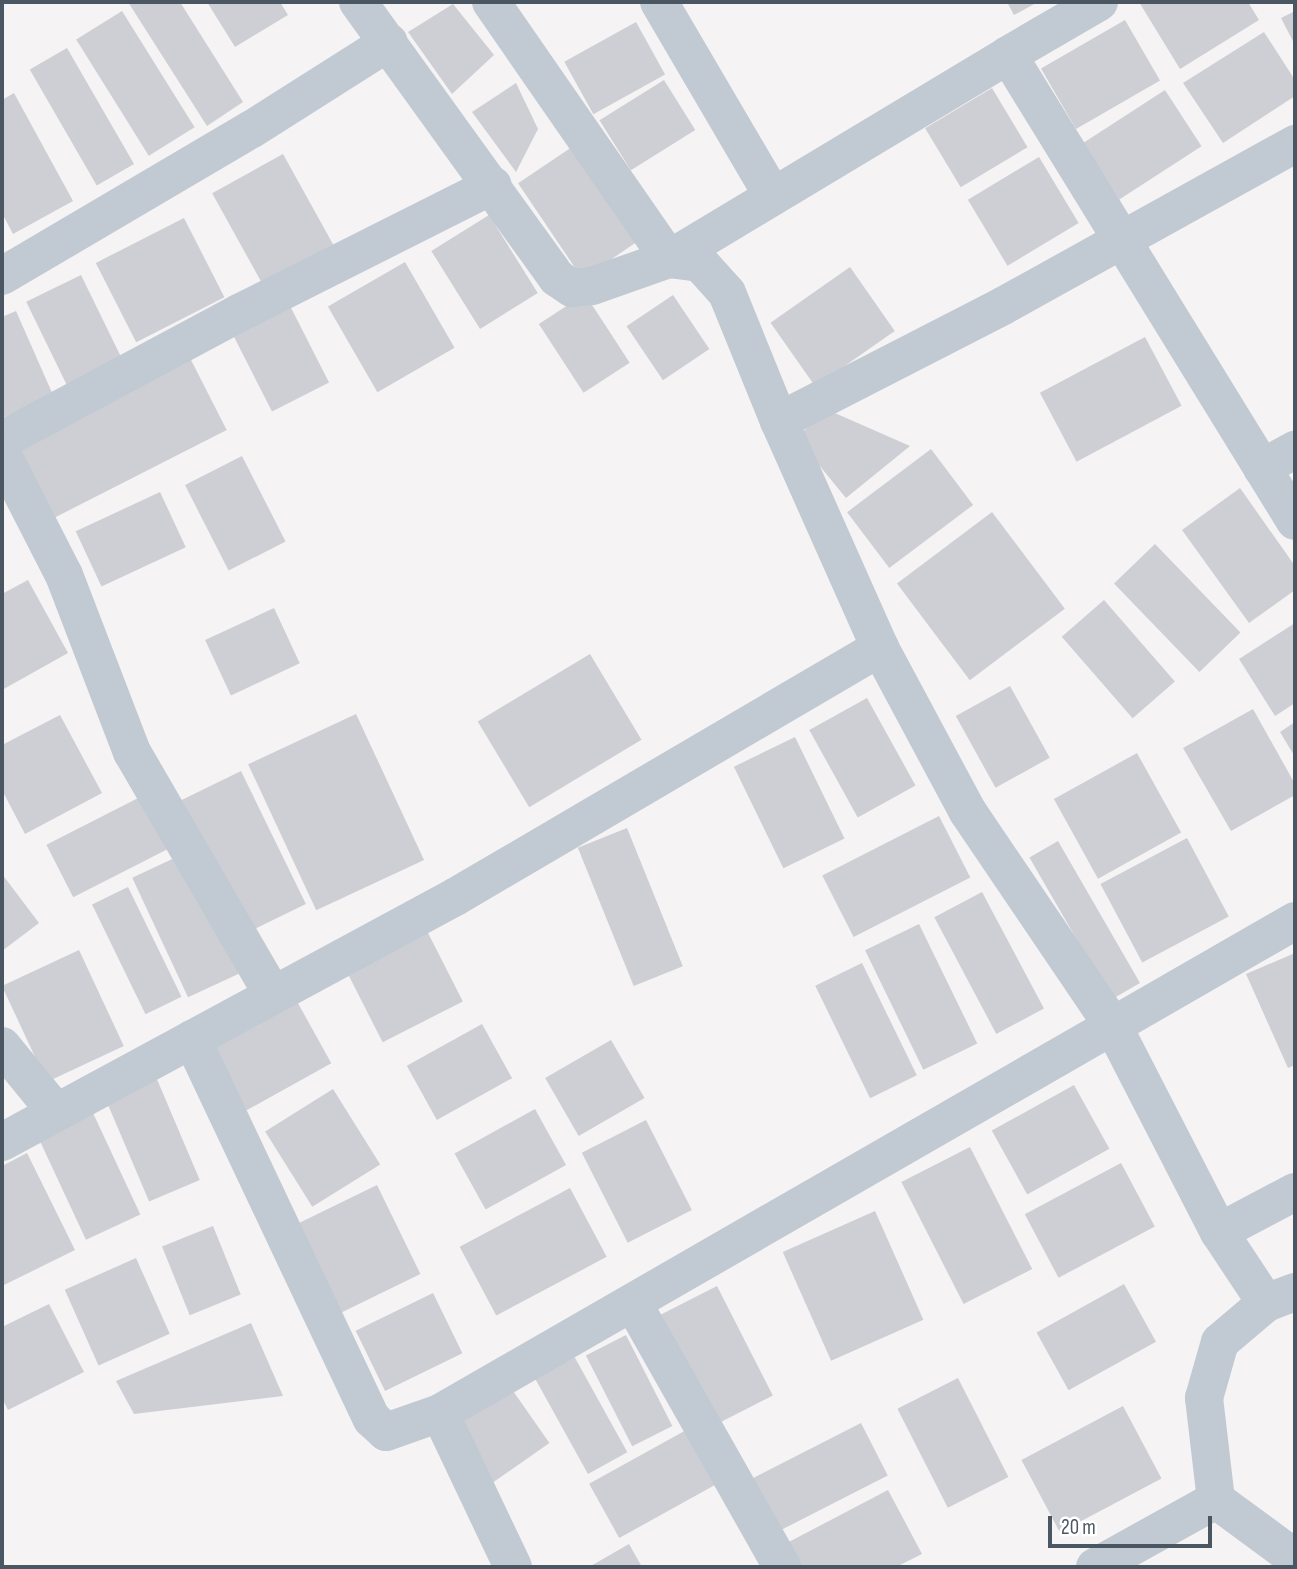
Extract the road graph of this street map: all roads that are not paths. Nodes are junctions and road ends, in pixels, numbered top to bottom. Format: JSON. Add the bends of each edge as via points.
{"nodes":[{"id":1,"x":358,"y":2,"type":"edge"},
{"id":2,"x":491,"y":2,"type":"edge"},
{"id":3,"x":659,"y":2,"type":"edge"},
{"id":4,"x":1099,"y":2,"type":"edge"},
{"id":5,"x":388,"y":42,"type":"junction"},
{"id":6,"x":1008,"y":55,"type":"junction"},
{"id":7,"x":1295,"y":144,"type":"edge"},
{"id":8,"x":493,"y":185,"type":"junction"},
{"id":9,"x":773,"y":196,"type":"junction"},
{"id":10,"x":1118,"y":241,"type":"junction"},
{"id":11,"x":668,"y":259,"type":"junction"},
{"id":12,"x":2,"y":276,"type":"edge"},
{"id":13,"x":779,"y":421,"type":"junction"},
{"id":14,"x":2,"y":440,"type":"edge"},
{"id":15,"x":1295,"y":450,"type":"edge"},
{"id":16,"x":2,"y":454,"type":"edge"},
{"id":17,"x":1262,"y":468,"type":"junction"},
{"id":18,"x":1295,"y":522,"type":"edge"},
{"id":19,"x":880,"y":648,"type":"junction"},
{"id":20,"x":1295,"y":921,"type":"edge"},
{"id":21,"x":273,"y":995,"type":"junction"},
{"id":22,"x":1113,"y":1026,"type":"junction"},
{"id":23,"x":192,"y":1039,"type":"junction"},
{"id":24,"x":2,"y":1046,"type":"edge"},
{"id":25,"x":55,"y":1112,"type":"junction"},
{"id":26,"x":2,"y":1142,"type":"edge"},
{"id":27,"x":1295,"y":1192,"type":"edge"},
{"id":28,"x":1219,"y":1232,"type":"junction"},
{"id":29,"x":1281,"y":1297,"type":"edge"},
{"id":30,"x":634,"y":1305,"type":"junction"},
{"id":31,"x":440,"y":1413,"type":"junction"},
{"id":32,"x":1216,"y":1500,"type":"junction"},
{"id":33,"x":1295,"y":1553,"type":"edge"},
{"id":34,"x":513,"y":1567,"type":"edge"},
{"id":35,"x":782,"y":1567,"type":"edge"},
{"id":36,"x":1095,"y":1567,"type":"edge"}],
"edges":[{"from":1,"to":5,"type":"street"},
{"from":2,"to":11,"type":"street"},
{"from":3,"to":9,"type":"street"},
{"from":4,"to":6,"type":"street"},
{"from":5,"to":8,"type":"street"},
{"from":5,"to":12,"type":"street","via":[[252,130]]},
{"from":6,"to":9,"type":"street"},
{"from":6,"to":10,"type":"street"},
{"from":7,"to":10,"type":"street"},
{"from":8,"to":11,"type":"street","via":[[557,278],[572,288],[592,286]]},
{"from":8,"to":14,"type":"street"},
{"from":9,"to":11,"type":"street"},
{"from":10,"to":13,"type":"street"},
{"from":10,"to":17,"type":"street"},
{"from":11,"to":13,"type":"street","via":[[700,263],[727,293]]},
{"from":13,"to":19,"type":"street"},
{"from":15,"to":17,"type":"street"},
{"from":16,"to":21,"type":"street","via":[[64,575],[132,752]]},
{"from":17,"to":18,"type":"street"},
{"from":19,"to":21,"type":"street","via":[[455,897]]},
{"from":19,"to":22,"type":"street","via":[[968,812]]},
{"from":20,"to":22,"type":"street"},
{"from":21,"to":23,"type":"street"},
{"from":22,"to":28,"type":"street"},
{"from":22,"to":30,"type":"street"},
{"from":23,"to":25,"type":"street"},
{"from":23,"to":31,"type":"street","via":[[372,1419],[386,1432]]},
{"from":24,"to":25,"type":"street"},
{"from":25,"to":26,"type":"street"},
{"from":27,"to":28,"type":"street"},
{"from":28,"to":29,"type":"street"},
{"from":29,"to":32,"type":"street","via":[[1220,1342],[1204,1398]]},
{"from":30,"to":31,"type":"street"},
{"from":30,"to":35,"type":"street"},
{"from":31,"to":34,"type":"street"},
{"from":32,"to":33,"type":"street","via":[[1284,1550]]},
{"from":32,"to":36,"type":"street"}]}
